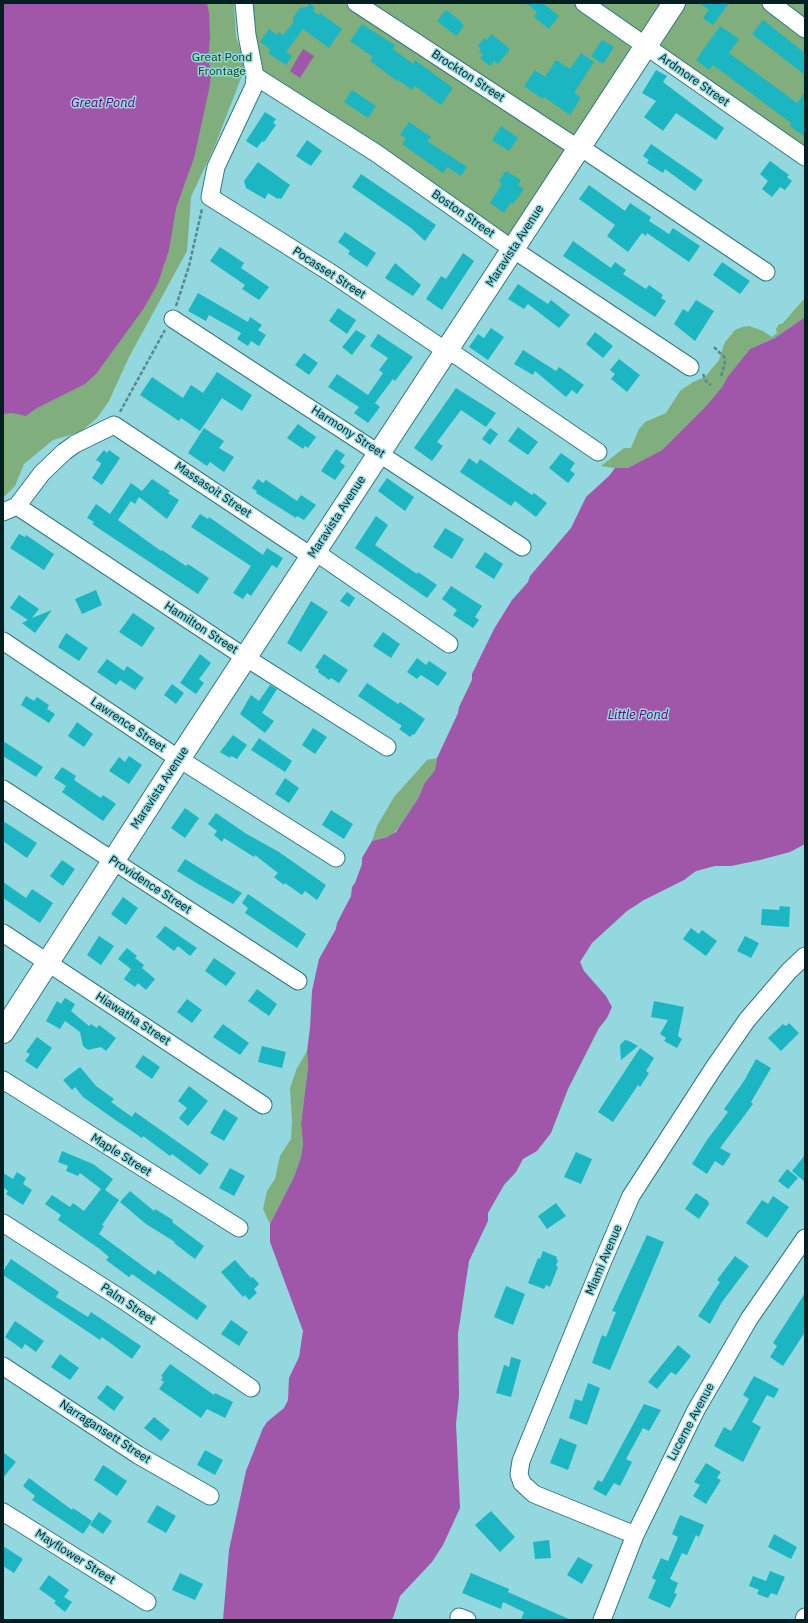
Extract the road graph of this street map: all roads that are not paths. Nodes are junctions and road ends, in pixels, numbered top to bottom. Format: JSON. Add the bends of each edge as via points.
{"nodes":[{"id":1,"x":244,"y":3,"type":"edge"},
{"id":2,"x":356,"y":3,"type":"edge"},
{"id":3,"x":584,"y":3,"type":"edge"},
{"id":4,"x":674,"y":3,"type":"edge"},
{"id":5,"x":771,"y":3,"type":"edge"},
{"id":6,"x":805,"y":29,"type":"edge"},
{"id":7,"x":646,"y":46,"type":"junction"},
{"id":8,"x":255,"y":76,"type":"junction"},
{"id":9,"x":579,"y":148,"type":"junction"},
{"id":10,"x":805,"y":157,"type":"edge"},
{"id":11,"x":512,"y":249,"type":"junction"},
{"id":12,"x":766,"y":272,"type":"dead end"},
{"id":13,"x":173,"y":319,"type":"dead end"},
{"id":14,"x":446,"y":350,"type":"junction"},
{"id":15,"x":690,"y":366,"type":"dead end"},
{"id":16,"x":379,"y":452,"type":"junction"},
{"id":17,"x":598,"y":452,"type":"dead end"},
{"id":18,"x":10,"y":509,"type":"edge"},
{"id":19,"x":522,"y":546,"type":"dead end"},
{"id":20,"x":313,"y":554,"type":"junction"},
{"id":21,"x":3,"y":640,"type":"edge"},
{"id":22,"x":449,"y":644,"type":"dead end"},
{"id":23,"x":246,"y":657,"type":"junction"},
{"id":24,"x":388,"y":747,"type":"dead end"},
{"id":25,"x":179,"y":759,"type":"junction"},
{"id":26,"x":3,"y":789,"type":"edge"},
{"id":27,"x":336,"y":858,"type":"dead end"},
{"id":28,"x":113,"y":860,"type":"junction"},
{"id":29,"x":3,"y":933,"type":"edge"},
{"id":30,"x":805,"y":956,"type":"edge"},
{"id":31,"x":48,"y":963,"type":"junction"},
{"id":32,"x":298,"y":981,"type":"dead end"},
{"id":33,"x":3,"y":1032,"type":"edge"},
{"id":34,"x":3,"y":1080,"type":"edge"},
{"id":35,"x":263,"y":1105,"type":"dead end"},
{"id":36,"x":3,"y":1223,"type":"edge"},
{"id":37,"x":239,"y":1228,"type":"dead end"},
{"id":38,"x":805,"y":1238,"type":"edge"},
{"id":39,"x":3,"y":1366,"type":"edge"},
{"id":40,"x":252,"y":1388,"type":"dead end"},
{"id":41,"x":210,"y":1496,"type":"dead end"},
{"id":42,"x":3,"y":1512,"type":"edge"},
{"id":43,"x":635,"y":1536,"type":"junction"},
{"id":44,"x":147,"y":1602,"type":"dead end"},
{"id":45,"x":602,"y":1620,"type":"edge"}],
"edges":[{"from":1,"to":8,"type":"street"},
{"from":2,"to":9,"type":"street","name":"Brockton Street"},
{"from":3,"to":7,"type":"street","name":"Ardmore Street"},
{"from":4,"to":7,"type":"main road","name":"Maravista Avenue"},
{"from":5,"to":6,"type":"street"},
{"from":7,"to":9,"type":"main road","name":"Maravista Avenue"},
{"from":7,"to":10,"type":"street","name":"Ardmore Street"},
{"from":8,"to":11,"type":"street","name":"Boston Street","via":[[376,153]]},
{"from":8,"to":14,"type":"street","name":"Pocasset Street","via":[[254,86],[216,167],[210,197],[331,273]]},
{"from":9,"to":11,"type":"main road","name":"Maravista Avenue"},
{"from":9,"to":12,"type":"street","name":"Brockton Street"},
{"from":11,"to":14,"type":"main road","name":"Maravista Avenue"},
{"from":11,"to":15,"type":"street","name":"Boston Street"},
{"from":13,"to":16,"type":"street","name":"Harmony Street"},
{"from":14,"to":16,"type":"main road","name":"Maravista Avenue"},
{"from":14,"to":17,"type":"street","name":"Pocasset Street"},
{"from":16,"to":19,"type":"street","name":"Harmony Street"},
{"from":16,"to":20,"type":"main road","name":"Maravista Avenue"},
{"from":18,"to":20,"type":"street","name":"Massasoit Street","via":[[64,452],[114,425]]},
{"from":18,"to":23,"type":"street","name":"Hamilton Street"},
{"from":20,"to":22,"type":"street","name":"Massasoit Street"},
{"from":20,"to":23,"type":"main road","name":"Maravista Avenue"},
{"from":21,"to":25,"type":"street","name":"Lawrence Street"},
{"from":23,"to":24,"type":"street","name":"Hamilton Street"},
{"from":23,"to":25,"type":"main road","name":"Maravista Avenue"},
{"from":25,"to":27,"type":"street","name":"Lawrence Street"},
{"from":25,"to":28,"type":"main road","name":"Maravista Avenue"},
{"from":26,"to":28,"type":"street","name":"Providence Street"},
{"from":28,"to":31,"type":"main road","name":"Maravista Avenue"},
{"from":28,"to":32,"type":"street","name":"Providence Street"},
{"from":29,"to":31,"type":"street","name":"Hiawatha Street"},
{"from":30,"to":43,"type":"street","name":"Miami Avenue","via":[[747,1020],[632,1196],[521,1461],[519,1474],[522,1483],[534,1494]]},
{"from":31,"to":33,"type":"main road","name":"Maravista Avenue"},
{"from":31,"to":35,"type":"street","name":"Hiawatha Street"},
{"from":34,"to":37,"type":"street","name":"Maple Street"},
{"from":36,"to":40,"type":"street","name":"Palm Street","via":[[123,1300]]},
{"from":38,"to":43,"type":"street","name":"Lucerne Avenue","via":[[749,1319],[696,1410]]},
{"from":39,"to":41,"type":"street","name":"Narragansett Street","via":[[138,1455]]},
{"from":42,"to":44,"type":"street","name":"Mayflower Street"},
{"from":43,"to":45,"type":"street","name":"Lucerne Avenue"}]}
